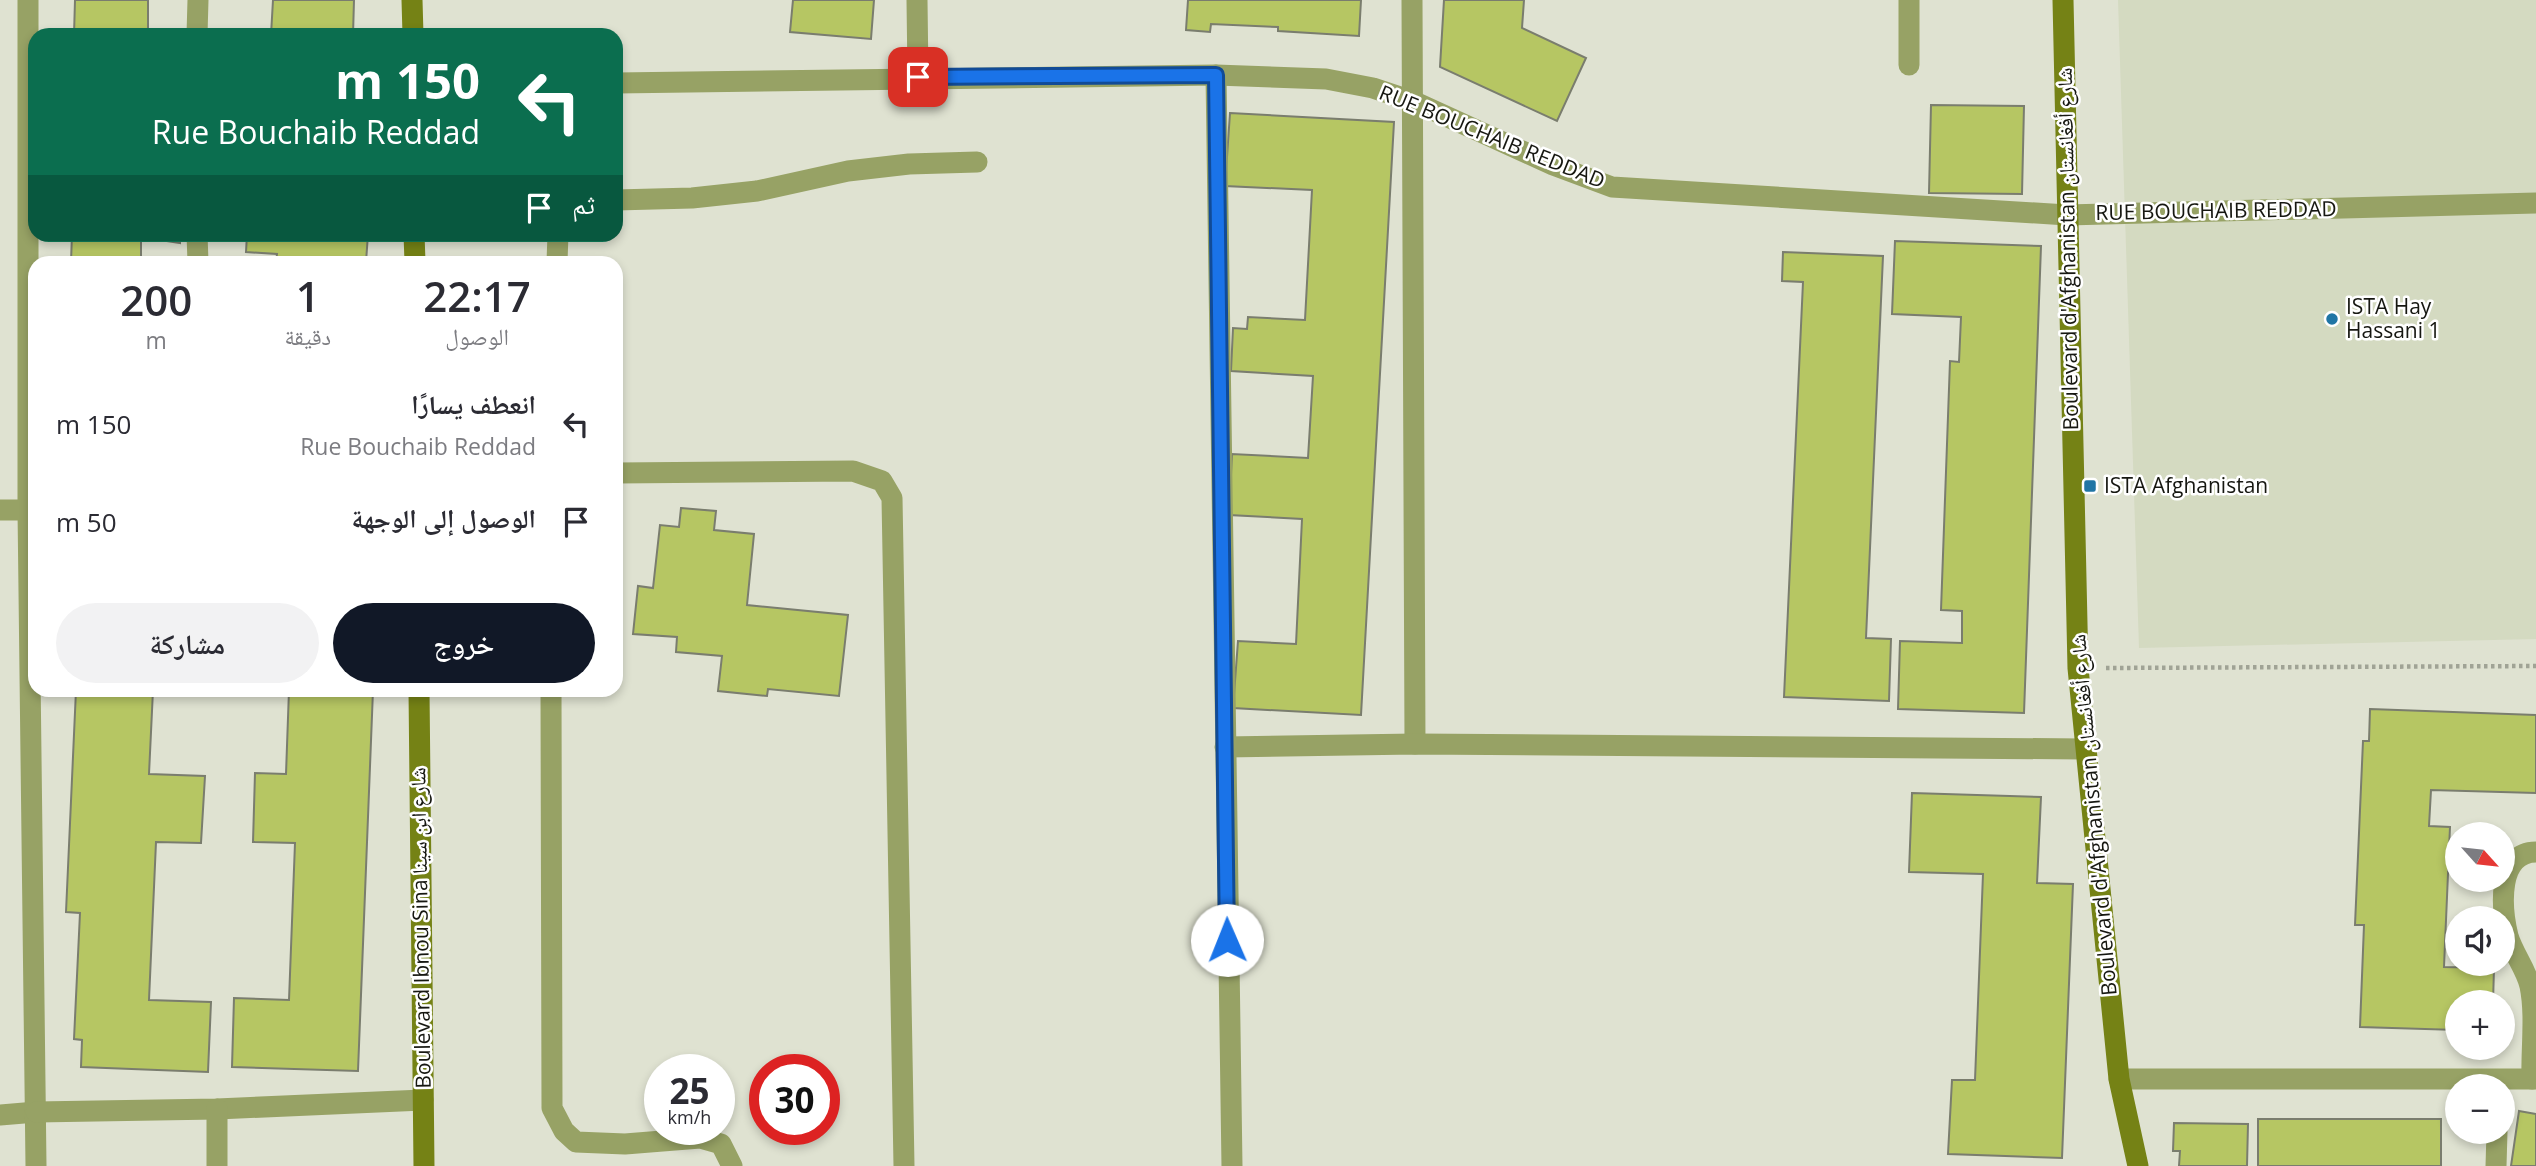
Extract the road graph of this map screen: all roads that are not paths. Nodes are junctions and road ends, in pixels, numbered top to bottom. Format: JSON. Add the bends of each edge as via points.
{"nodes":[{"id":1,"x":28,"y":0,"type":"edge"},
{"id":2,"x":198,"y":0,"type":"edge"},
{"id":3,"x":412,"y":0,"type":"edge"},
{"id":4,"x":917,"y":0,"type":"edge"},
{"id":5,"x":1412,"y":0,"type":"edge"},
{"id":6,"x":1909,"y":0,"type":"edge"},
{"id":7,"x":2063,"y":0,"type":"edge"},
{"id":8,"x":28,"y":28,"type":"edge"},
{"id":9,"x":197,"y":28,"type":"edge"},
{"id":10,"x":413,"y":28,"type":"edge"},
{"id":11,"x":1909,"y":65,"type":"dead end"},
{"id":12,"x":1216,"y":75,"type":"junction"},
{"id":13,"x":918,"y":77,"type":"junction"},
{"id":14,"x":623,"y":83,"type":"edge"},
{"id":15,"x":1415,"y":102,"type":"junction"},
{"id":16,"x":977,"y":162,"type":"dead end"},
{"id":17,"x":623,"y":200,"type":"edge"},
{"id":18,"x":2536,"y":202,"type":"edge"},
{"id":19,"x":2067,"y":215,"type":"junction"},
{"id":20,"x":623,"y":472,"type":"edge"},
{"id":21,"x":0,"y":510,"type":"edge"},
{"id":22,"x":28,"y":510,"type":"edge"},
{"id":23,"x":33,"y":697,"type":"edge"},
{"id":24,"x":419,"y":697,"type":"edge"},
{"id":25,"x":551,"y":697,"type":"edge"},
{"id":26,"x":1415,"y":744,"type":"junction"},
{"id":27,"x":1225,"y":747,"type":"junction"},
{"id":28,"x":2084,"y":749,"type":"junction"},
{"id":29,"x":2536,"y":852,"type":"edge"},
{"id":30,"x":2119,"y":1079,"type":"junction"},
{"id":31,"x":2534,"y":1079,"type":"edge"},
{"id":32,"x":2515,"y":1081,"type":"edge"},
{"id":33,"x":2445,"y":1082,"type":"edge"},
{"id":34,"x":423,"y":1100,"type":"junction"},
{"id":35,"x":217,"y":1109,"type":"junction"},
{"id":36,"x":36,"y":1112,"type":"junction"},
{"id":37,"x":0,"y":1115,"type":"edge"},
{"id":38,"x":2497,"y":1144,"type":"edge"},
{"id":39,"x":36,"y":1166,"type":"edge"},
{"id":40,"x":217,"y":1166,"type":"edge"},
{"id":41,"x":424,"y":1166,"type":"edge"},
{"id":42,"x":732,"y":1166,"type":"edge"},
{"id":43,"x":904,"y":1166,"type":"edge"},
{"id":44,"x":1232,"y":1166,"type":"edge"},
{"id":45,"x":2138,"y":1166,"type":"edge"},
{"id":46,"x":2496,"y":1166,"type":"edge"}],
"edges":[{"from":1,"to":8,"type":"street"},
{"from":2,"to":9,"type":"street"},
{"from":3,"to":10,"type":"street"},
{"from":4,"to":13,"type":"street"},
{"from":5,"to":15,"type":"street"},
{"from":6,"to":11,"type":"street"},
{"from":7,"to":19,"type":"street","name":"Boulevard d'Afghanistan شارع أفغانستان"},
{"from":12,"to":13,"type":"street","name":"RUE BOUCHAIB REDDAD"},
{"from":12,"to":15,"type":"street","name":"RUE BOUCHAIB REDDAD","via":[[1326,79]]},
{"from":12,"to":27,"type":"street"},
{"from":13,"to":14,"type":"street","name":"RUE BOUCHAIB REDDAD"},
{"from":15,"to":19,"type":"street","name":"RUE BOUCHAIB REDDAD","via":[[1612,187]]},
{"from":15,"to":26,"type":"street"},
{"from":16,"to":17,"type":"street","via":[[860,170],[757,191],[692,198]]},
{"from":18,"to":19,"type":"street","name":"RUE BOUCHAIB REDDAD"},
{"from":19,"to":28,"type":"street","name":"Boulevard d'Afghanistan شارع أفغانستان"},
{"from":20,"to":43,"type":"street","via":[[853,471],[882,481],[892,498]]},
{"from":21,"to":22,"type":"street"},
{"from":23,"to":36,"type":"street"},
{"from":24,"to":34,"type":"street","name":"Boulevard Ibnou Sina شارع ابن سينا"},
{"from":25,"to":42,"type":"street","via":[[552,1108],[576,1142],[625,1144],[700,1138],[721,1144]]},
{"from":26,"to":27,"type":"street"},
{"from":26,"to":28,"type":"street"},
{"from":27,"to":44,"type":"street"},
{"from":28,"to":30,"type":"street","name":"Boulevard d'Afghanistan شارع أفغانستان"},
{"from":29,"to":31,"type":"street","via":[[2522,852],[2514,858],[2505,880],[2508,934],[2530,985]]},
{"from":30,"to":33,"type":"street"},
{"from":30,"to":45,"type":"street","name":"Boulevard d'Afghanistan شارع أفغانستان"},
{"from":31,"to":32,"type":"street"},
{"from":34,"to":35,"type":"street"},
{"from":34,"to":41,"type":"street","name":"Boulevard Ibnou Sina شارع ابن سينا"},
{"from":35,"to":36,"type":"street"},
{"from":35,"to":40,"type":"street"},
{"from":36,"to":37,"type":"street"},
{"from":36,"to":39,"type":"street"},
{"from":38,"to":46,"type":"street"}]}
